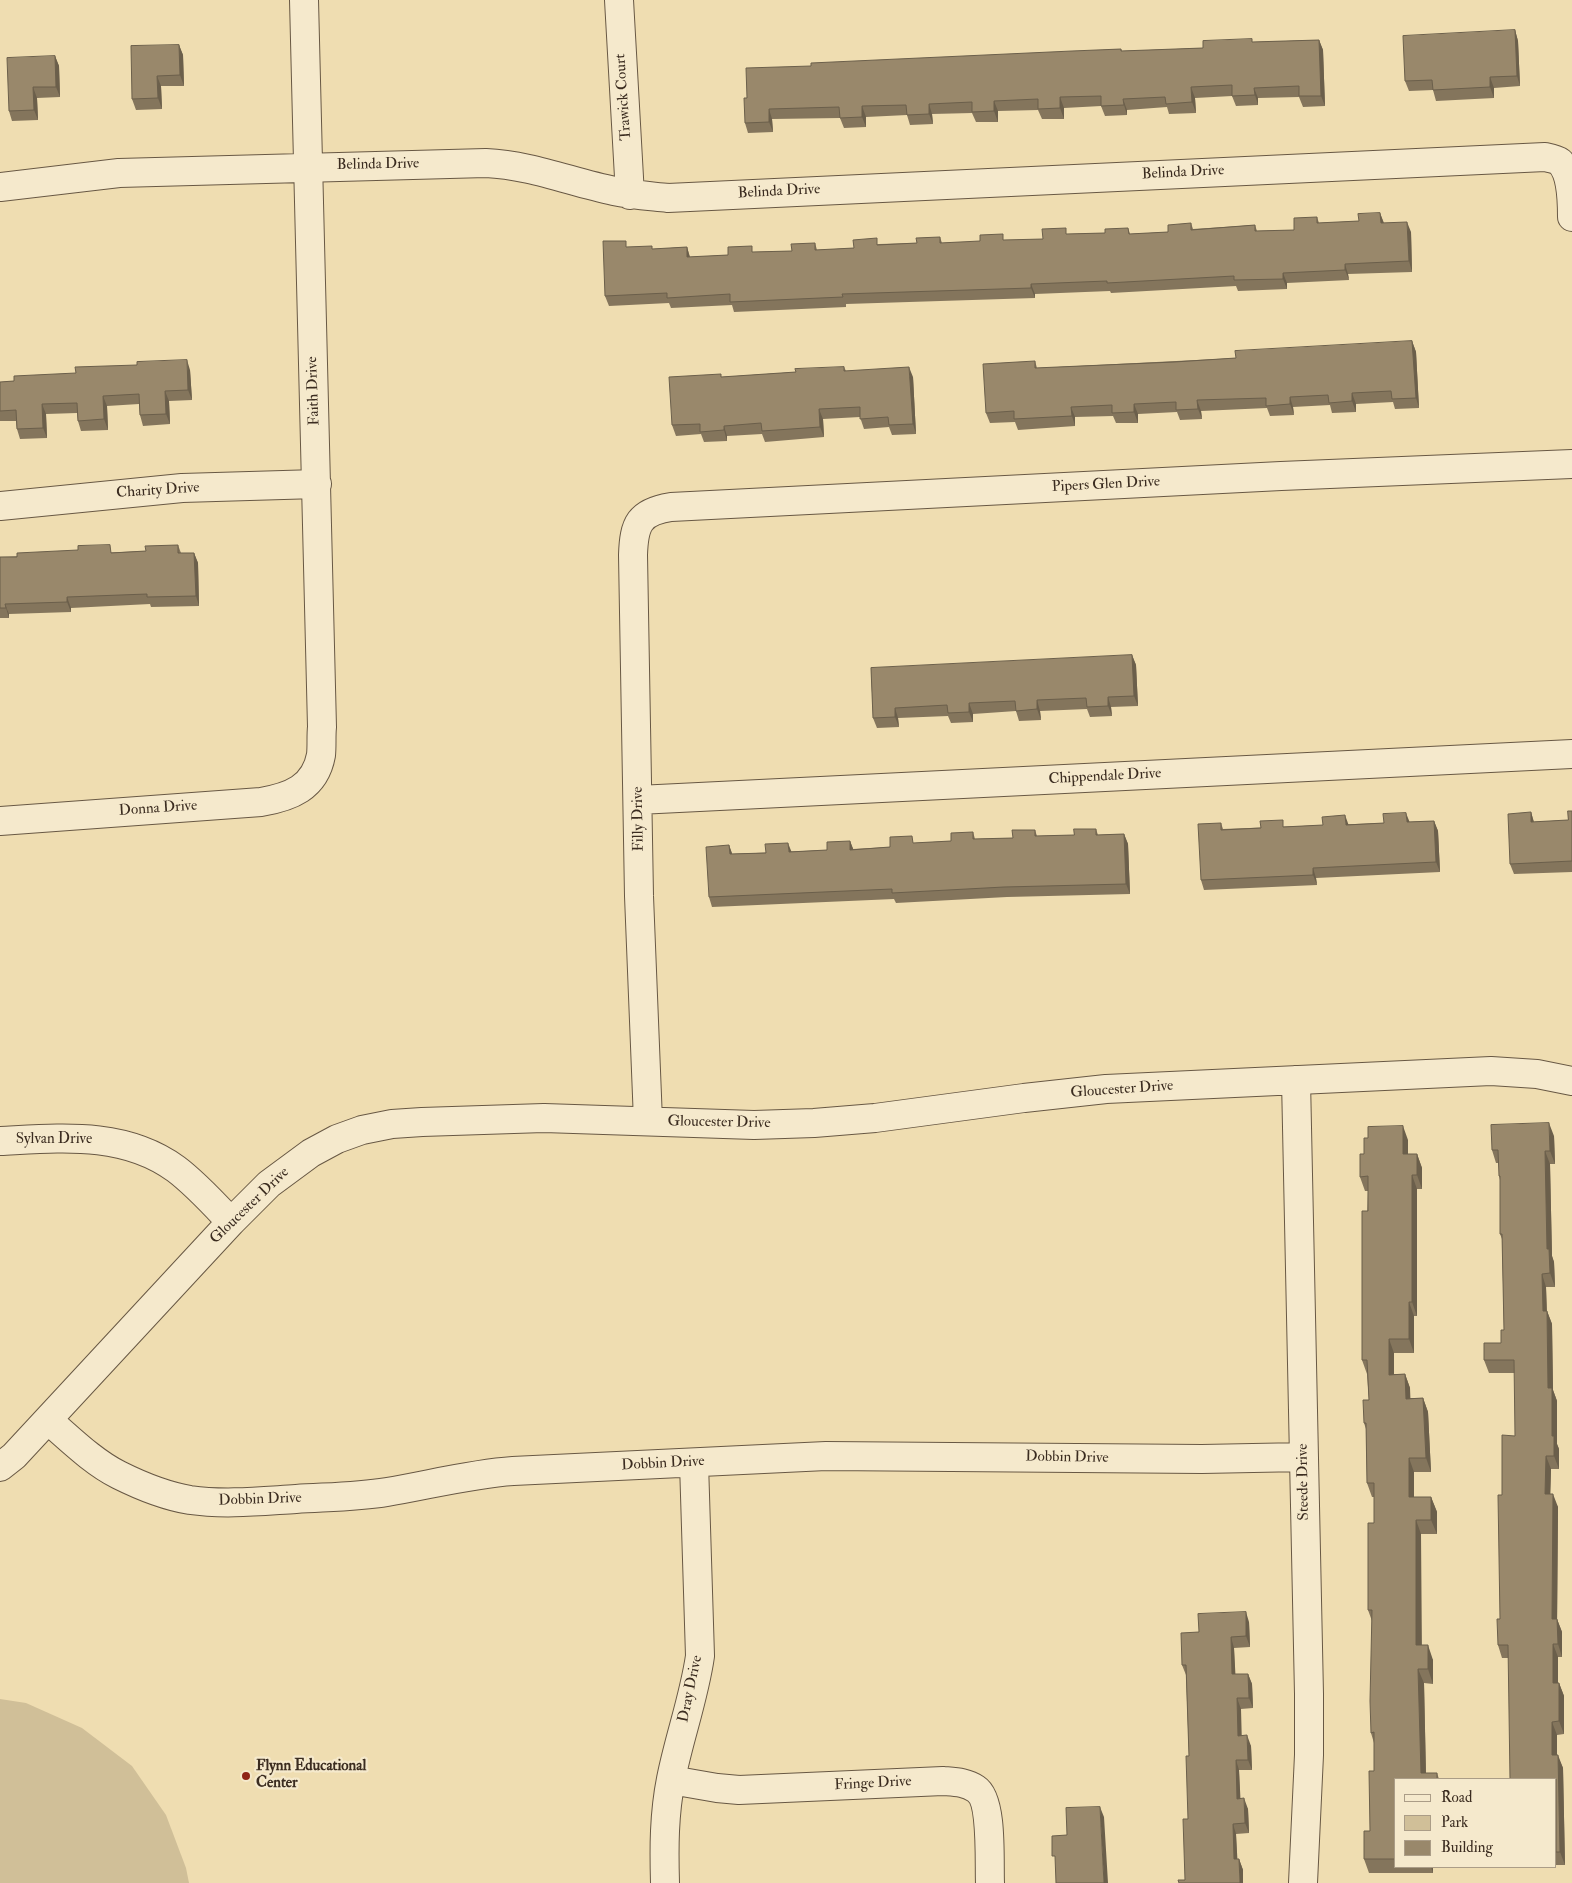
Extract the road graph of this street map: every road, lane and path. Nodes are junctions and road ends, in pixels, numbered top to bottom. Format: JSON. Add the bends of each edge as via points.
{"nodes":[{"id":1,"x":304,"y":0,"type":"edge"},
{"id":2,"x":619,"y":0,"type":"edge"},
{"id":3,"x":309,"y":167,"type":"junction"},
{"id":4,"x":0,"y":188,"type":"edge"},
{"id":5,"x":630,"y":195,"type":"junction"},
{"id":6,"x":1572,"y":217,"type":"edge"},
{"id":7,"x":1572,"y":464,"type":"edge"},
{"id":8,"x":317,"y":484,"type":"junction"},
{"id":9,"x":0,"y":506,"type":"edge"},
{"id":10,"x":642,"y":518,"type":"joint"},
{"id":11,"x":1572,"y":754,"type":"edge"},
{"id":12,"x":310,"y":780,"type":"joint"},
{"id":13,"x":638,"y":800,"type":"junction"},
{"id":14,"x":0,"y":821,"type":"edge"},
{"id":15,"x":1296,"y":1080,"type":"junction"},
{"id":16,"x":1572,"y":1081,"type":"edge"},
{"id":17,"x":648,"y":1121,"type":"junction"},
{"id":18,"x":0,"y":1141,"type":"edge"},
{"id":19,"x":231,"y":1222,"type":"junction"},
{"id":20,"x":48,"y":1420,"type":"junction"},
{"id":21,"x":1304,"y":1457,"type":"junction"},
{"id":22,"x":694,"y":1463,"type":"junction"},
{"id":23,"x":0,"y":1467,"type":"edge"},
{"id":24,"x":671,"y":1780,"type":"junction"},
{"id":25,"x":665,"y":1883,"type":"edge"},
{"id":26,"x":990,"y":1883,"type":"edge"},
{"id":27,"x":1303,"y":1883,"type":"edge"}],
"edges":[{"from":1,"to":3,"type":"street","name":"Faith Drive"},
{"from":2,"to":5,"type":"street","name":"Trawick Court"},
{"from":3,"to":4,"type":"street","name":"Belinda Drive","via":[[119,173]]},
{"from":3,"to":5,"type":"street","name":"Belinda Drive","via":[[504,163]]},
{"from":3,"to":8,"type":"street","name":"Faith Drive"},
{"from":5,"to":6,"type":"street","name":"Belinda Drive","via":[[668,198],[1544,157],[1561,163],[1566,171],[1570,182]]},
{"from":7,"to":10,"type":"street","name":"Pipers Glen Drive","via":[[671,508],[659,509]]},
{"from":8,"to":9,"type":"street","name":"Charity Drive","via":[[182,488]]},
{"from":8,"to":12,"type":"street","name":"Faith Drive","via":[[322,727],[320,755]]},
{"from":10,"to":13,"type":"street","name":"Filly Drive","via":[[634,536],[633,555]]},
{"from":11,"to":13,"type":"street","name":"Chippendale Drive"},
{"from":12,"to":14,"type":"street","name":"Donna Drive","via":[[298,791],[281,799],[260,802]]},
{"from":13,"to":17,"type":"street","name":"Filly Drive"},
{"from":15,"to":16,"type":"street","name":"Gloucester Drive","via":[[1492,1071],[1537,1074]]},
{"from":15,"to":17,"type":"street","name":"Gloucester Drive","via":[[1098,1090],[814,1123],[754,1125]]},
{"from":15,"to":21,"type":"street","name":"Steede Drive"},
{"from":17,"to":19,"type":"street","name":"Gloucester Drive","via":[[544,1118],[422,1122],[362,1130],[310,1153],[269,1184]]},
{"from":18,"to":19,"type":"street","name":"Sylvan Drive","via":[[74,1137],[134,1147],[177,1169]]},
{"from":19,"to":20,"type":"street","name":"Gloucester Drive"},
{"from":20,"to":22,"type":"street","name":"Dobbin Drive","via":[[118,1475],[165,1494],[190,1500],[344,1496],[386,1492],[489,1472]]},
{"from":20,"to":23,"type":"street","name":"Gloucester Drive"},
{"from":21,"to":22,"type":"street","name":"Dobbin Drive","via":[[826,1456]]},
{"from":21,"to":27,"type":"street","name":"Steede Drive","via":[[1309,1755]]},
{"from":22,"to":24,"type":"street","name":"Dray Drive","via":[[700,1656]]},
{"from":24,"to":25,"type":"street","name":"Dray Drive","via":[[665,1816]]},
{"from":24,"to":26,"type":"street","name":"Fringe Drive","via":[[739,1790],[961,1782],[978,1790],[985,1799]]}]}
